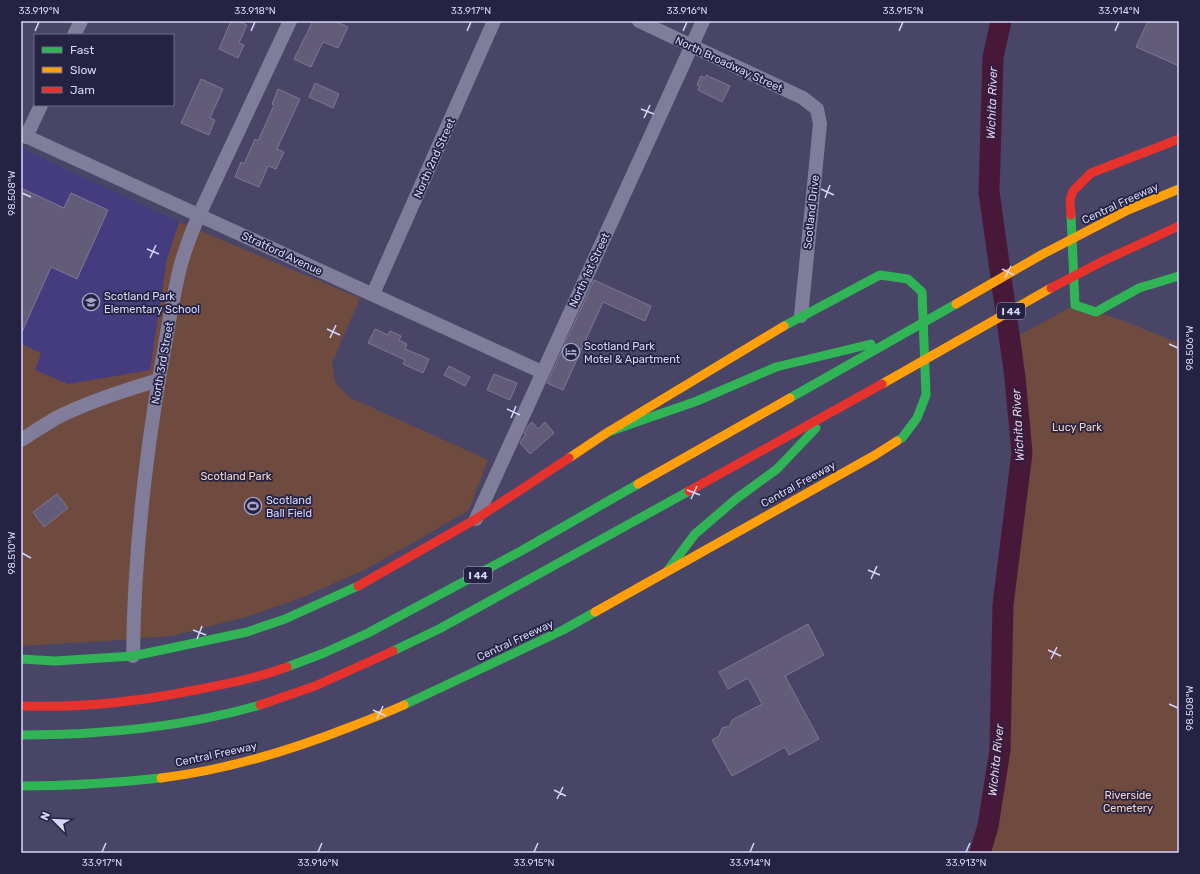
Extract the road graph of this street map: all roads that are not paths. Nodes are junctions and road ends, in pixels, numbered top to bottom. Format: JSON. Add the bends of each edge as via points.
{"nodes":[{"id":1,"x":81,"y":21,"type":"edge"},
{"id":2,"x":290,"y":21,"type":"edge"},
{"id":3,"x":494,"y":21,"type":"edge"},
{"id":4,"x":639,"y":21,"type":"edge"},
{"id":5,"x":703,"y":21,"type":"edge"},
{"id":6,"x":74,"y":34,"type":"edge"},
{"id":7,"x":692,"y":47,"type":"junction"},
{"id":8,"x":40,"y":106,"type":"edge"},
{"id":9,"x":817,"y":109,"type":"joint"},
{"id":10,"x":24,"y":135,"type":"edge"},
{"id":11,"x":1179,"y":139,"type":"edge"},
{"id":12,"x":1179,"y":189,"type":"edge"},
{"id":13,"x":199,"y":215,"type":"junction"},
{"id":14,"x":1179,"y":226,"type":"edge"},
{"id":15,"x":1179,"y":276,"type":"edge"},
{"id":16,"x":373,"y":294,"type":"junction"},
{"id":17,"x":801,"y":316,"type":"junction"},
{"id":18,"x":897,"y":338,"type":"junction"},
{"id":19,"x":542,"y":372,"type":"junction"},
{"id":20,"x":159,"y":380,"type":"junction"},
{"id":21,"x":832,"y":411,"type":"junction"},
{"id":22,"x":608,"y":432,"type":"junction"},
{"id":23,"x":21,"y":440,"type":"edge"},
{"id":24,"x":476,"y":519,"type":"junction"},
{"id":25,"x":668,"y":570,"type":"junction"},
{"id":26,"x":133,"y":656,"type":"junction"},
{"id":27,"x":21,"y":659,"type":"edge"},
{"id":28,"x":21,"y":706,"type":"edge"},
{"id":29,"x":21,"y":735,"type":"edge"},
{"id":30,"x":21,"y":786,"type":"edge"}],
"edges":[{"from":1,"to":6,"type":"street"},
{"from":2,"to":13,"type":"street","name":"North 3rd Street"},
{"from":3,"to":16,"type":"street","name":"North 2nd Street"},
{"from":4,"to":7,"type":"street","name":"North Broadway Street"},
{"from":5,"to":7,"type":"street","name":"North 1st Street"},
{"from":7,"to":9,"type":"street","name":"North Broadway Street","via":[[803,98]]},
{"from":7,"to":19,"type":"street","name":"North 1st Street"},
{"from":8,"to":10,"type":"street"},
{"from":9,"to":17,"type":"street","name":"Scotland Drive","via":[[820,124]]},
{"from":10,"to":13,"type":"street","name":"Stratford Avenue"},
{"from":11,"to":15,"type":"main road","name":"Central Freeway","via":[[1091,174],[1073,191],[1070,200],[1075,305],[1096,312],[1139,288]]},
{"from":12,"to":18,"type":"main road","name":"Central Freeway","number":"I 44","via":[[1128,210],[1041,255]]},
{"from":13,"to":16,"type":"street","name":"Stratford Avenue"},
{"from":13,"to":20,"type":"street","name":"North 3rd Street","via":[[188,241],[177,280]]},
{"from":14,"to":21,"type":"main road","number":"I 44","via":[[1126,249],[1032,298]]},
{"from":16,"to":19,"type":"street","name":"Stratford Avenue"},
{"from":17,"to":22,"type":"main road","name":"Central Freeway"},
{"from":17,"to":25,"type":"main road","name":"Central Freeway","via":[[880,275],[908,279],[922,292],[926,395],[917,418],[902,438],[875,456]]},
{"from":18,"to":22,"type":"main road","via":[[776,368],[697,401]]},
{"from":18,"to":28,"type":"main road","name":"Central Freeway","number":"I 44","via":[[522,551],[368,633],[324,653],[273,672],[161,697],[118,703]]},
{"from":19,"to":24,"type":"street","name":"North 1st Street"},
{"from":20,"to":23,"type":"street","via":[[75,409]]},
{"from":20,"to":26,"type":"street","name":"North 3rd Street","via":[[141,508],[133,608]]},
{"from":21,"to":25,"type":"main road","via":[[777,469],[695,534]]},
{"from":21,"to":29,"type":"main road","number":"I 44","via":[[439,629],[374,662],[314,687],[213,717],[154,727],[99,733]]},
{"from":22,"to":24,"type":"main road","name":"Central Freeway"},
{"from":24,"to":26,"type":"main road","name":"Central Freeway","via":[[356,587],[285,619],[247,632]]},
{"from":25,"to":30,"type":"main road","name":"Central Freeway","via":[[563,630],[391,711],[319,739],[271,755],[182,775],[126,782]]},
{"from":26,"to":27,"type":"main road","name":"Central Freeway","via":[[55,661]]}]}
